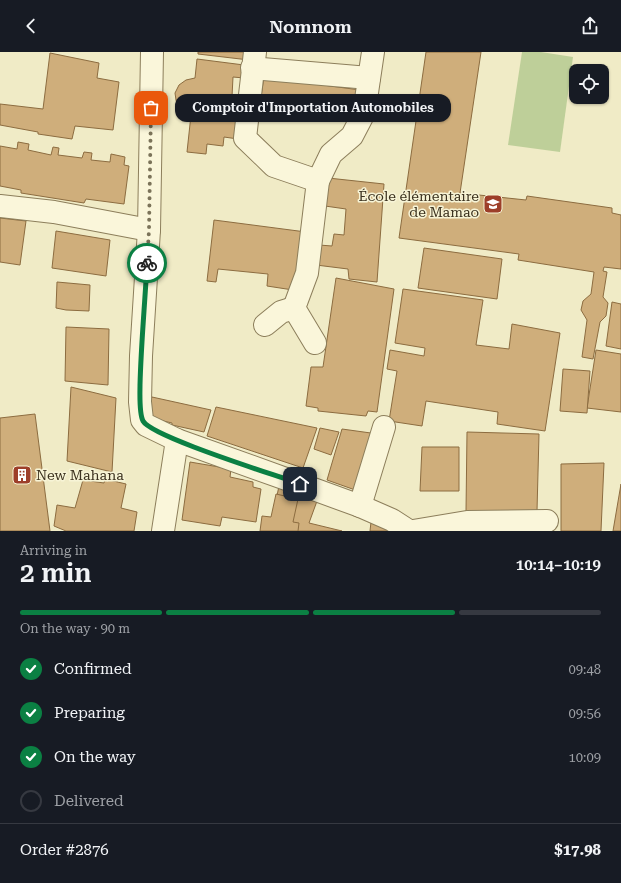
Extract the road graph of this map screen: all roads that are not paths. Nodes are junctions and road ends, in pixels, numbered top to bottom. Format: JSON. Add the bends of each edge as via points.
{"nodes":[{"id":1,"x":152,"y":52,"type":"edge"},
{"id":2,"x":373,"y":52,"type":"edge"},
{"id":3,"x":253,"y":60,"type":"edge"},
{"id":4,"x":369,"y":78,"type":"junction"},
{"id":5,"x":318,"y":181,"type":"junction"},
{"id":6,"x":0,"y":206,"type":"edge"},
{"id":7,"x":149,"y":230,"type":"junction"},
{"id":8,"x":294,"y":308,"type":"junction"},
{"id":9,"x":265,"y":325,"type":"dead end"},
{"id":10,"x":315,"y":343,"type":"dead end"},
{"id":11,"x":384,"y":427,"type":"dead end"},
{"id":12,"x":177,"y":440,"type":"junction"},
{"id":13,"x":360,"y":506,"type":"junction"},
{"id":14,"x":547,"y":521,"type":"dead end"},
{"id":15,"x":163,"y":531,"type":"edge"},
{"id":16,"x":409,"y":531,"type":"edge"},
{"id":17,"x":413,"y":531,"type":"edge"}],
"edges":[{"from":1,"to":7,"type":"street"},
{"from":2,"to":4,"type":"street"},
{"from":3,"to":4,"type":"street"},
{"from":3,"to":5,"type":"street","via":[[245,138],[274,166]]},
{"from":4,"to":5,"type":"street","via":[[364,113],[352,136],[331,154]]},
{"from":5,"to":8,"type":"street","via":[[307,273]]},
{"from":6,"to":7,"type":"street","via":[[54,212]]},
{"from":7,"to":12,"type":"street","via":[[141,356],[142,420]]},
{"from":8,"to":9,"type":"street","via":[[281,312]]},
{"from":8,"to":10,"type":"street"},
{"from":11,"to":13,"type":"street"},
{"from":12,"to":13,"type":"street"},
{"from":12,"to":15,"type":"street"},
{"from":13,"to":16,"type":"street","via":[[392,520]]},
{"from":14,"to":17,"type":"street","via":[[467,522]]}]}
